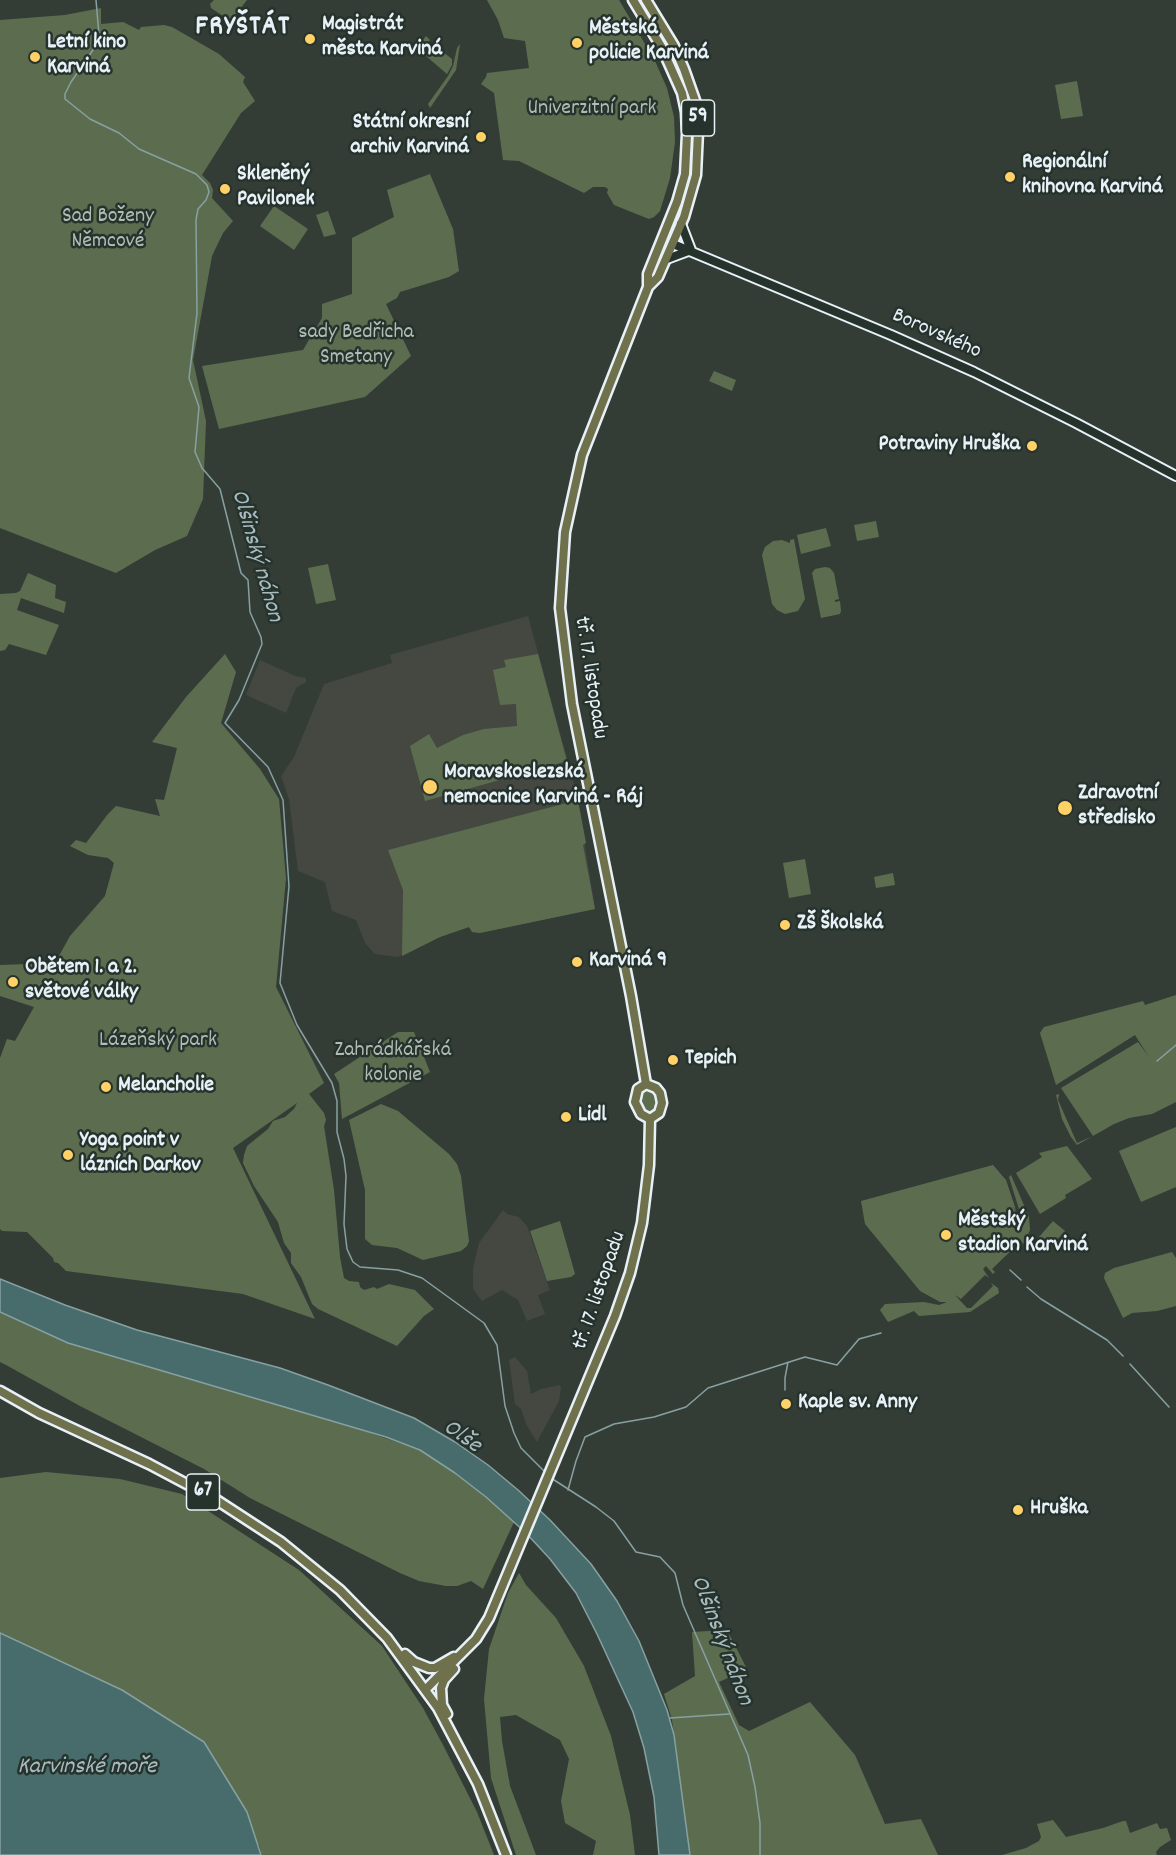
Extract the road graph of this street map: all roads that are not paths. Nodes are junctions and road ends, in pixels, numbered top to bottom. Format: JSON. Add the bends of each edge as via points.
{"nodes":[{"id":1,"x":633,"y":0,"type":"edge"},
{"id":2,"x":646,"y":0,"type":"edge"},
{"id":3,"x":681,"y":224,"type":"junction"},
{"id":4,"x":673,"y":244,"type":"junction"},
{"id":5,"x":691,"y":250,"type":"junction"},
{"id":6,"x":667,"y":259,"type":"junction"},
{"id":7,"x":648,"y":287,"type":"junction"},
{"id":8,"x":1176,"y":476,"type":"edge"},
{"id":9,"x":646,"y":1084,"type":"junction"},
{"id":10,"x":650,"y":1119,"type":"junction"},
{"id":11,"x":0,"y":1392,"type":"edge"},
{"id":12,"x":380,"y":1630,"type":"junction"},
{"id":13,"x":467,"y":1649,"type":"junction"},
{"id":14,"x":425,"y":1690,"type":"junction"},
{"id":15,"x":457,"y":1742,"type":"junction"},
{"id":16,"x":506,"y":1855,"type":"edge"}],
"edges":[{"from":1,"to":7,"type":"main road","name":"tř. 17. listopadu","via":[[675,77],[687,127],[685,174],[648,274]]},
{"from":2,"to":3,"type":"main road","name":"tř. 17. listopadu","number":"59","via":[[674,46],[692,87],[698,119],[696,175]]},
{"from":3,"to":4,"type":"main road","name":"tř. 17. listopadu","number":"59"},
{"from":3,"to":5,"type":"main road"},
{"from":4,"to":5,"type":"main road","name":"Borovského"},
{"from":4,"to":6,"type":"main road","name":"tř. 17. listopadu"},
{"from":5,"to":6,"type":"main road"},
{"from":5,"to":8,"type":"main road","name":"Borovského","via":[[974,372]]},
{"from":6,"to":7,"type":"main road","name":"tř. 17. listopadu"},
{"from":7,"to":9,"type":"main road","name":"tř. 17. listopadu","via":[[582,455],[564,531],[560,591],[572,704]]},
{"from":9,"to":10,"type":"main road","via":[[638,1089],[635,1102],[641,1114]]},
{"from":9,"to":10,"type":"main road","via":[[656,1088],[662,1103],[659,1113]]},
{"from":10,"to":13,"type":"main road","name":"tř. 17. listopadu","via":[[641,1233],[630,1273],[484,1628]]},
{"from":11,"to":12,"type":"main road","number":"67","via":[[228,1507],[300,1556]]},
{"from":12,"to":13,"type":"main road","via":[[422,1667],[435,1668]]},
{"from":12,"to":14,"type":"main road","number":"67"},
{"from":13,"to":14,"type":"main road"},
{"from":13,"to":15,"type":"main road","via":[[441,1688],[442,1705]]},
{"from":14,"to":15,"type":"main road","number":"67"},
{"from":15,"to":16,"type":"main road","number":"67"}]}
